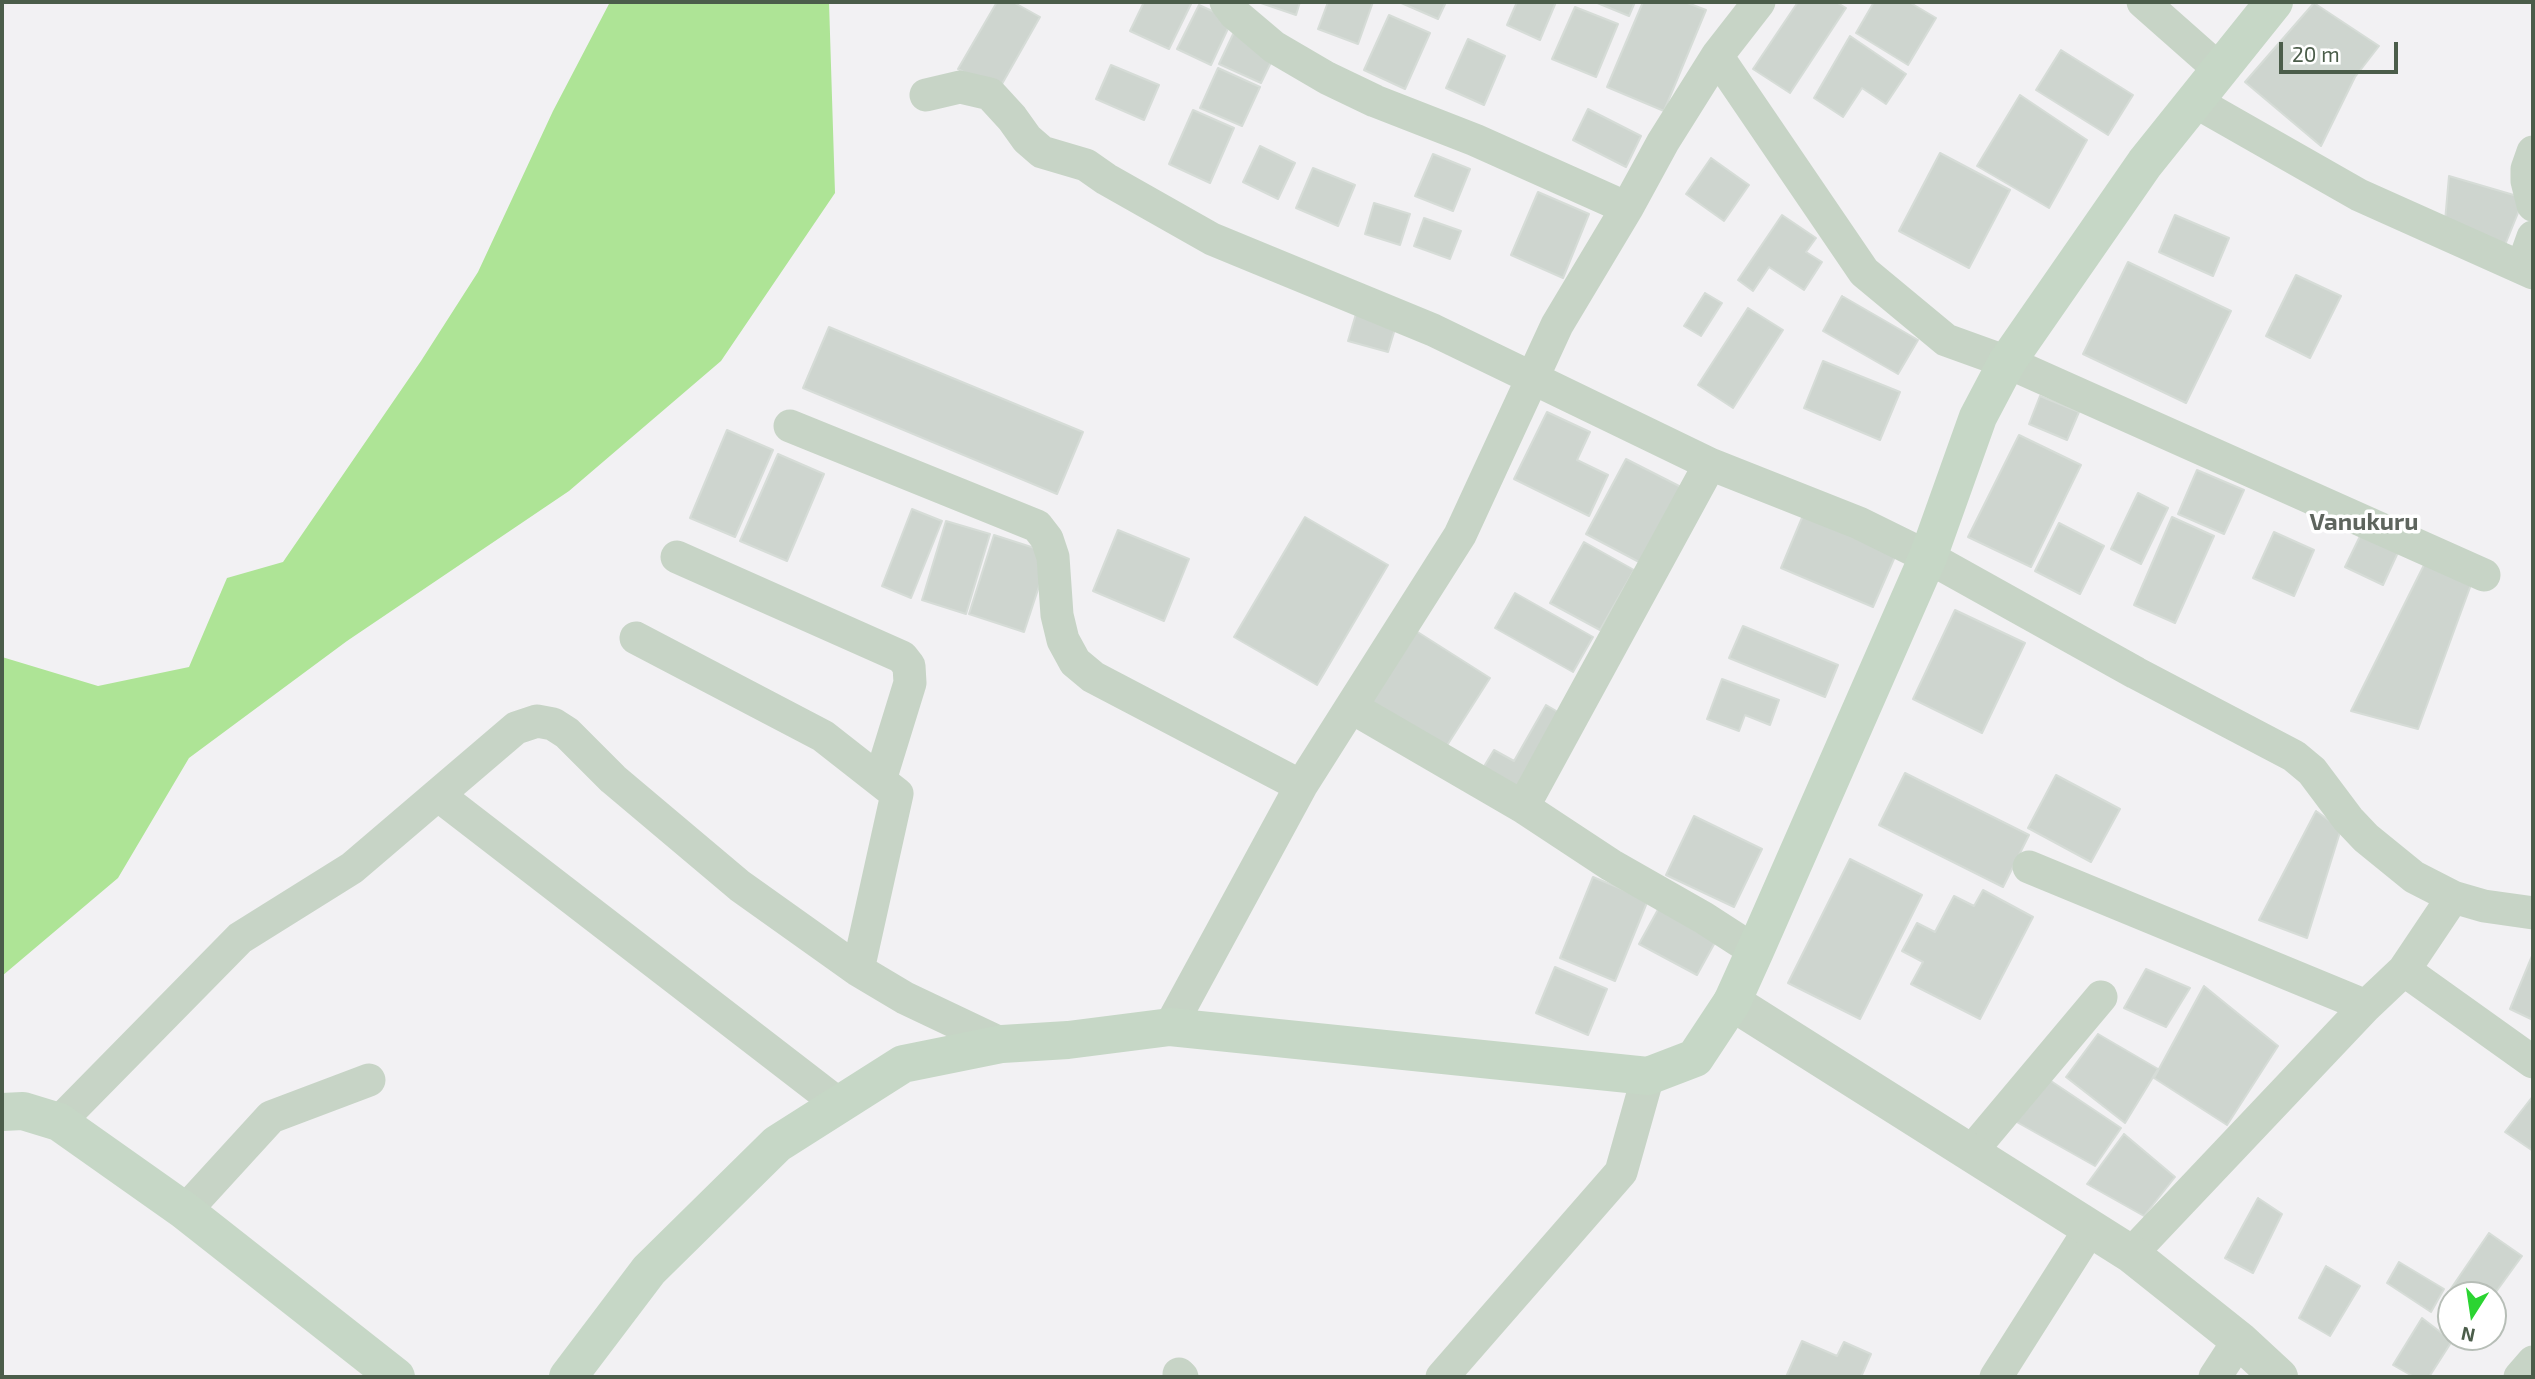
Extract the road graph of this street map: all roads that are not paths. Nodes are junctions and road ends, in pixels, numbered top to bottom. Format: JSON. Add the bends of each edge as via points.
{"nodes":[{"id":1,"x":1226,"y":2,"type":"edge"},
{"id":2,"x":1759,"y":2,"type":"edge"},
{"id":3,"x":2143,"y":2,"type":"edge"},
{"id":4,"x":2274,"y":2,"type":"edge"},
{"id":5,"x":1717,"y":56,"type":"junction"},
{"id":6,"x":2220,"y":70,"type":"junction"},
{"id":7,"x":926,"y":95,"type":"dead end"},
{"id":8,"x":2194,"y":101,"type":"junction"},
{"id":9,"x":2533,"y":152,"type":"edge"},
{"id":10,"x":2533,"y":205,"type":"edge"},
{"id":11,"x":1628,"y":208,"type":"junction"},
{"id":12,"x":2533,"y":237,"type":"edge"},
{"id":13,"x":2528,"y":270,"type":"edge"},
{"id":14,"x":2007,"y":362,"type":"junction"},
{"id":15,"x":1532,"y":380,"type":"junction"},
{"id":16,"x":790,"y":426,"type":"dead end"},
{"id":17,"x":1710,"y":464,"type":"junction"},
{"id":18,"x":677,"y":556,"type":"dead end"},
{"id":19,"x":1928,"y":557,"type":"junction"},
{"id":20,"x":2484,"y":575,"type":"dead end"},
{"id":21,"x":636,"y":638,"type":"dead end"},
{"id":22,"x":1351,"y":707,"type":"junction"},
{"id":23,"x":880,"y":780,"type":"junction"},
{"id":24,"x":1301,"y":786,"type":"junction"},
{"id":25,"x":439,"y":796,"type":"junction"},
{"id":26,"x":1523,"y":807,"type":"junction"},
{"id":27,"x":2029,"y":867,"type":"dead end"},
{"id":28,"x":2453,"y":897,"type":"junction"},
{"id":29,"x":2531,"y":908,"type":"edge"},
{"id":30,"x":1755,"y":951,"type":"junction"},
{"id":31,"x":858,"y":970,"type":"junction"},
{"id":32,"x":2404,"y":970,"type":"junction"},
{"id":33,"x":2101,"y":997,"type":"dead end"},
{"id":34,"x":1732,"y":1002,"type":"junction"},
{"id":35,"x":2365,"y":1006,"type":"junction"},
{"id":36,"x":1170,"y":1027,"type":"junction"},
{"id":37,"x":1002,"y":1044,"type":"junction"},
{"id":38,"x":2533,"y":1062,"type":"edge"},
{"id":39,"x":1648,"y":1076,"type":"junction"},
{"id":40,"x":369,"y":1080,"type":"dead end"},
{"id":41,"x":840,"y":1105,"type":"junction"},
{"id":42,"x":2,"y":1112,"type":"edge"},
{"id":43,"x":59,"y":1122,"type":"junction"},
{"id":44,"x":1970,"y":1153,"type":"junction"},
{"id":45,"x":185,"y":1211,"type":"junction"},
{"id":46,"x":2090,"y":1229,"type":"junction"},
{"id":47,"x":2131,"y":1254,"type":"junction"},
{"id":48,"x":2239,"y":1340,"type":"junction"},
{"id":49,"x":2533,"y":1362,"type":"edge"},
{"id":50,"x":396,"y":1377,"type":"edge"},
{"id":51,"x":568,"y":1377,"type":"edge"},
{"id":52,"x":1442,"y":1377,"type":"edge"},
{"id":53,"x":1996,"y":1377,"type":"edge"},
{"id":54,"x":2215,"y":1377,"type":"edge"},
{"id":55,"x":2279,"y":1377,"type":"edge"},
{"id":56,"x":2520,"y":1377,"type":"edge"}],
"edges":[{"from":1,"to":11,"type":"street","via":[[1274,47],[1326,78]]},
{"from":2,"to":5,"type":"street"},
{"from":3,"to":6,"type":"street"},
{"from":4,"to":6,"type":"main road"},
{"from":5,"to":11,"type":"street"},
{"from":5,"to":14,"type":"street","via":[[1864,272],[1946,340]]},
{"from":6,"to":8,"type":"main road"},
{"from":7,"to":15,"type":"street","via":[[960,87],[990,94],[1042,152],[1086,165],[1212,239],[1433,330]]},
{"from":8,"to":13,"type":"street","via":[[2359,195]]},
{"from":8,"to":14,"type":"main road","via":[[2145,163]]},
{"from":9,"to":10,"type":"street","via":[[2527,169]]},
{"from":11,"to":15,"type":"street","via":[[1557,325]]},
{"from":12,"to":13,"type":"street"},
{"from":14,"to":19,"type":"main road","via":[[1978,417]]},
{"from":14,"to":20,"type":"street"},
{"from":15,"to":17,"type":"street"},
{"from":15,"to":22,"type":"street","via":[[1460,535]]},
{"from":16,"to":24,"type":"street","via":[[1037,526],[1053,557],[1057,615],[1075,662],[1093,677]]},
{"from":17,"to":19,"type":"street","via":[[1859,523]]},
{"from":17,"to":26,"type":"street"},
{"from":18,"to":23,"type":"street","via":[[902,657],[909,666],[910,683]]},
{"from":19,"to":28,"type":"street","via":[[2294,756],[2389,858]]},
{"from":19,"to":30,"type":"main road"},
{"from":21,"to":23,"type":"street","via":[[822,736]]},
{"from":22,"to":24,"type":"street"},
{"from":22,"to":26,"type":"street"},
{"from":23,"to":31,"type":"street","via":[[897,794]]},
{"from":24,"to":36,"type":"street"},
{"from":25,"to":31,"type":"street","via":[[516,728],[537,721],[553,724],[740,886]]},
{"from":25,"to":41,"type":"street"},
{"from":25,"to":43,"type":"street","via":[[352,868],[240,938]]},
{"from":26,"to":30,"type":"street"},
{"from":27,"to":35,"type":"street"},
{"from":28,"to":29,"type":"street","via":[[2484,906]]},
{"from":28,"to":32,"type":"street"},
{"from":30,"to":34,"type":"main road"},
{"from":31,"to":37,"type":"street"},
{"from":32,"to":35,"type":"street"},
{"from":32,"to":38,"type":"street"},
{"from":33,"to":44,"type":"street"},
{"from":34,"to":39,"type":"main road","via":[[1695,1058]]},
{"from":34,"to":44,"type":"street"},
{"from":35,"to":47,"type":"street"},
{"from":36,"to":37,"type":"main road","via":[[1068,1041]]},
{"from":36,"to":39,"type":"main road"},
{"from":37,"to":41,"type":"main road","via":[[903,1065]]},
{"from":39,"to":52,"type":"street","via":[[1621,1172]]},
{"from":40,"to":45,"type":"street","via":[[271,1117]]},
{"from":41,"to":51,"type":"main road","via":[[777,1144],[649,1270]]},
{"from":42,"to":43,"type":"main road","via":[[23,1111]]},
{"from":43,"to":45,"type":"main road"},
{"from":44,"to":46,"type":"street"},
{"from":45,"to":50,"type":"main road"},
{"from":46,"to":47,"type":"street"},
{"from":46,"to":53,"type":"street"},
{"from":47,"to":48,"type":"street"},
{"from":48,"to":54,"type":"street"},
{"from":48,"to":55,"type":"street"},
{"from":49,"to":56,"type":"street"}]}
